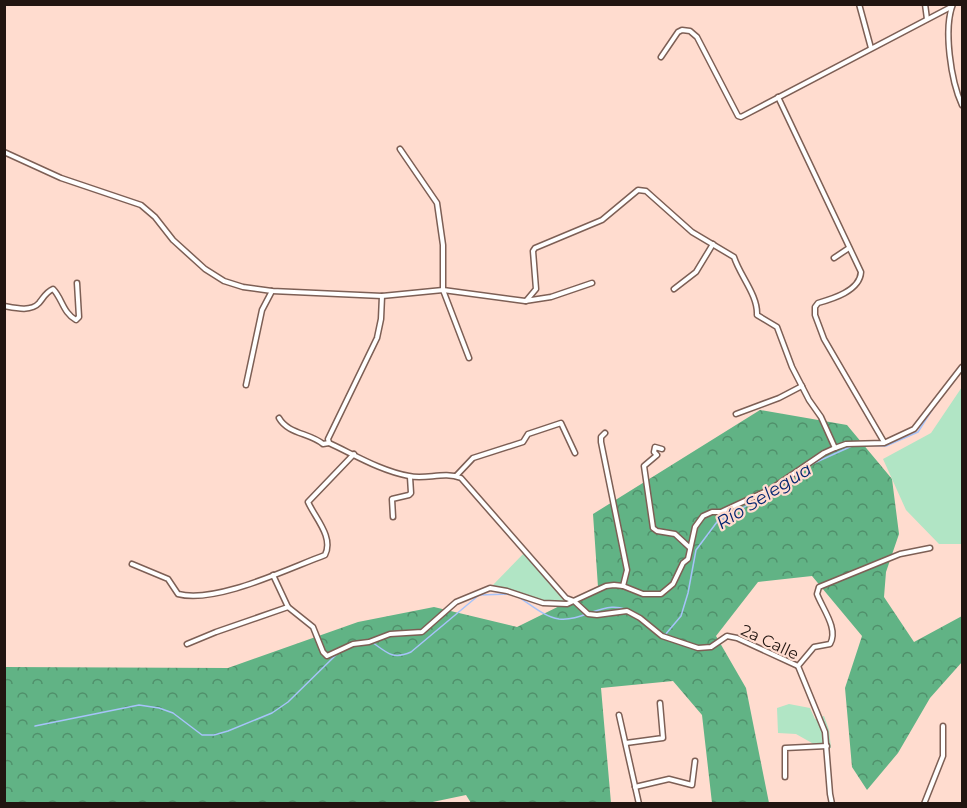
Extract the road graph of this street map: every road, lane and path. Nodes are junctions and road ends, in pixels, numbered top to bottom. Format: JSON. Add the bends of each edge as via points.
{"nodes":[{"id":1,"x":859,"y":4,"type":"edge"},
{"id":2,"x":925,"y":4,"type":"edge"},
{"id":3,"x":952,"y":6,"type":"edge"},
{"id":4,"x":927,"y":19,"type":"junction"},
{"id":5,"x":870,"y":48,"type":"junction"},
{"id":6,"x":662,"y":57,"type":"dead end"},
{"id":7,"x":778,"y":97,"type":"junction"},
{"id":8,"x":963,"y":105,"type":"edge"},
{"id":9,"x":400,"y":149,"type":"dead end"},
{"id":10,"x":4,"y":152,"type":"edge"},
{"id":11,"x":713,"y":244,"type":"junction"},
{"id":12,"x":849,"y":248,"type":"junction"},
{"id":13,"x":834,"y":258,"type":"dead end"},
{"id":14,"x":77,"y":283,"type":"dead end"},
{"id":15,"x":592,"y":283,"type":"dead end"},
{"id":16,"x":674,"y":289,"type":"dead end"},
{"id":17,"x":443,"y":290,"type":"junction"},
{"id":18,"x":272,"y":291,"type":"junction"},
{"id":19,"x":382,"y":296,"type":"junction"},
{"id":20,"x":525,"y":301,"type":"junction"},
{"id":21,"x":4,"y":306,"type":"edge"},
{"id":22,"x":469,"y":358,"type":"dead end"},
{"id":23,"x":963,"y":367,"type":"edge"},
{"id":24,"x":246,"y":385,"type":"dead end"},
{"id":25,"x":802,"y":386,"type":"junction"},
{"id":26,"x":736,"y":414,"type":"dead end"},
{"id":27,"x":279,"y":418,"type":"dead end"},
{"id":28,"x":605,"y":433,"type":"dead end"},
{"id":29,"x":329,"y":443,"type":"junction"},
{"id":30,"x":884,"y":443,"type":"junction"},
{"id":31,"x":835,"y":448,"type":"junction"},
{"id":32,"x":662,"y":449,"type":"dead end"},
{"id":33,"x":574,"y":453,"type":"dead end"},
{"id":34,"x":354,"y":454,"type":"junction"},
{"id":35,"x":456,"y":476,"type":"junction"},
{"id":36,"x":410,"y":477,"type":"junction"},
{"id":37,"x":393,"y":517,"type":"dead end"},
{"id":38,"x":689,"y":548,"type":"junction"},
{"id":39,"x":930,"y":548,"type":"dead end"},
{"id":40,"x":132,"y":564,"type":"dead end"},
{"id":41,"x":273,"y":574,"type":"junction"},
{"id":42,"x":623,"y":586,"type":"junction"},
{"id":43,"x":574,"y":601,"type":"junction"},
{"id":44,"x":288,"y":608,"type":"junction"},
{"id":45,"x":187,"y":644,"type":"dead end"},
{"id":46,"x":798,"y":666,"type":"junction"},
{"id":47,"x":660,"y":703,"type":"dead end"},
{"id":48,"x":619,"y":715,"type":"dead end"},
{"id":49,"x":943,"y":726,"type":"dead end"},
{"id":50,"x":626,"y":743,"type":"junction"},
{"id":51,"x":827,"y":746,"type":"junction"},
{"id":52,"x":695,"y":761,"type":"dead end"},
{"id":53,"x":785,"y":777,"type":"dead end"},
{"id":54,"x":635,"y":787,"type":"junction"},
{"id":55,"x":639,"y":804,"type":"edge"},
{"id":56,"x":832,"y":804,"type":"edge"},
{"id":57,"x":924,"y":804,"type":"edge"}],
"edges":[{"from":1,"to":5,"type":"street"},
{"from":2,"to":4,"type":"street"},
{"from":3,"to":4,"type":"street"},
{"from":3,"to":8,"type":"street","via":[[952,75]]},
{"from":4,"to":5,"type":"street"},
{"from":5,"to":7,"type":"street"},
{"from":6,"to":7,"type":"street","via":[[678,32],[690,31],[697,37],[739,117]]},
{"from":7,"to":12,"type":"street"},
{"from":9,"to":17,"type":"street","via":[[437,203],[443,245]]},
{"from":10,"to":18,"type":"street","via":[[61,178],[141,205],[205,269],[224,281]]},
{"from":11,"to":16,"type":"street","via":[[696,272]]},
{"from":11,"to":20,"type":"street","via":[[692,232],[646,191],[638,190],[602,220],[535,248],[536,289]]},
{"from":11,"to":25,"type":"street","via":[[734,257],[757,303],[758,317],[777,327]]},
{"from":12,"to":13,"type":"street"},
{"from":12,"to":30,"type":"street","via":[[861,272],[859,280],[844,294],[818,303],[815,315],[824,339]]},
{"from":14,"to":21,"type":"street","via":[[76,320],[65,311],[53,289],[38,305]]},
{"from":15,"to":20,"type":"street"},
{"from":17,"to":19,"type":"street"},
{"from":17,"to":20,"type":"street"},
{"from":17,"to":22,"type":"street"},
{"from":18,"to":19,"type":"street"},
{"from":18,"to":24,"type":"street","via":[[262,310]]},
{"from":19,"to":29,"type":"street","via":[[376,339]]},
{"from":23,"to":30,"type":"street","via":[[914,429]]},
{"from":25,"to":26,"type":"street"},
{"from":25,"to":31,"type":"street"},
{"from":27,"to":29,"type":"street","via":[[297,432]]},
{"from":28,"to":42,"type":"street","via":[[601,442],[627,570]]},
{"from":29,"to":34,"type":"street"},
{"from":30,"to":31,"type":"street"},
{"from":31,"to":38,"type":"street","via":[[771,489],[703,516]]},
{"from":32,"to":38,"type":"street","via":[[655,447],[657,455],[644,466],[653,528],[675,534]]},
{"from":33,"to":35,"type":"street","via":[[561,423],[528,434],[523,442],[473,458]]},
{"from":34,"to":36,"type":"street"},
{"from":34,"to":41,"type":"street","via":[[308,502],[321,524],[327,543],[325,555]]},
{"from":35,"to":36,"type":"street"},
{"from":35,"to":43,"type":"street","name":"2a Calle","via":[[566,598]]},
{"from":36,"to":37,"type":"street","via":[[411,493],[392,499]]},
{"from":38,"to":42,"type":"street","via":[[688,559],[682,562],[673,584],[662,594],[643,594]]},
{"from":39,"to":46,"type":"street","via":[[900,554],[819,587],[817,594],[832,641],[814,647]]},
{"from":40,"to":41,"type":"street","via":[[165,578],[180,595],[214,594]]},
{"from":41,"to":44,"type":"street"},
{"from":42,"to":43,"type":"street","via":[[606,586]]},
{"from":43,"to":44,"type":"street","via":[[543,603],[490,588],[456,602],[422,632],[390,634],[327,656],[313,627]]},
{"from":43,"to":46,"type":"street","name":"2a Calle","via":[[586,612],[597,615],[627,611],[662,636],[698,648],[711,647],[727,636]]},
{"from":44,"to":45,"type":"street"},
{"from":46,"to":51,"type":"street","name":"2a Calle"},
{"from":47,"to":50,"type":"street","via":[[663,738]]},
{"from":48,"to":50,"type":"street"},
{"from":49,"to":57,"type":"street","via":[[943,756]]},
{"from":50,"to":54,"type":"street"},
{"from":51,"to":53,"type":"street","via":[[785,748]]},
{"from":51,"to":56,"type":"street","name":"2a Calle"},
{"from":52,"to":54,"type":"street","via":[[692,785],[669,779]]},
{"from":54,"to":55,"type":"street"}]}
